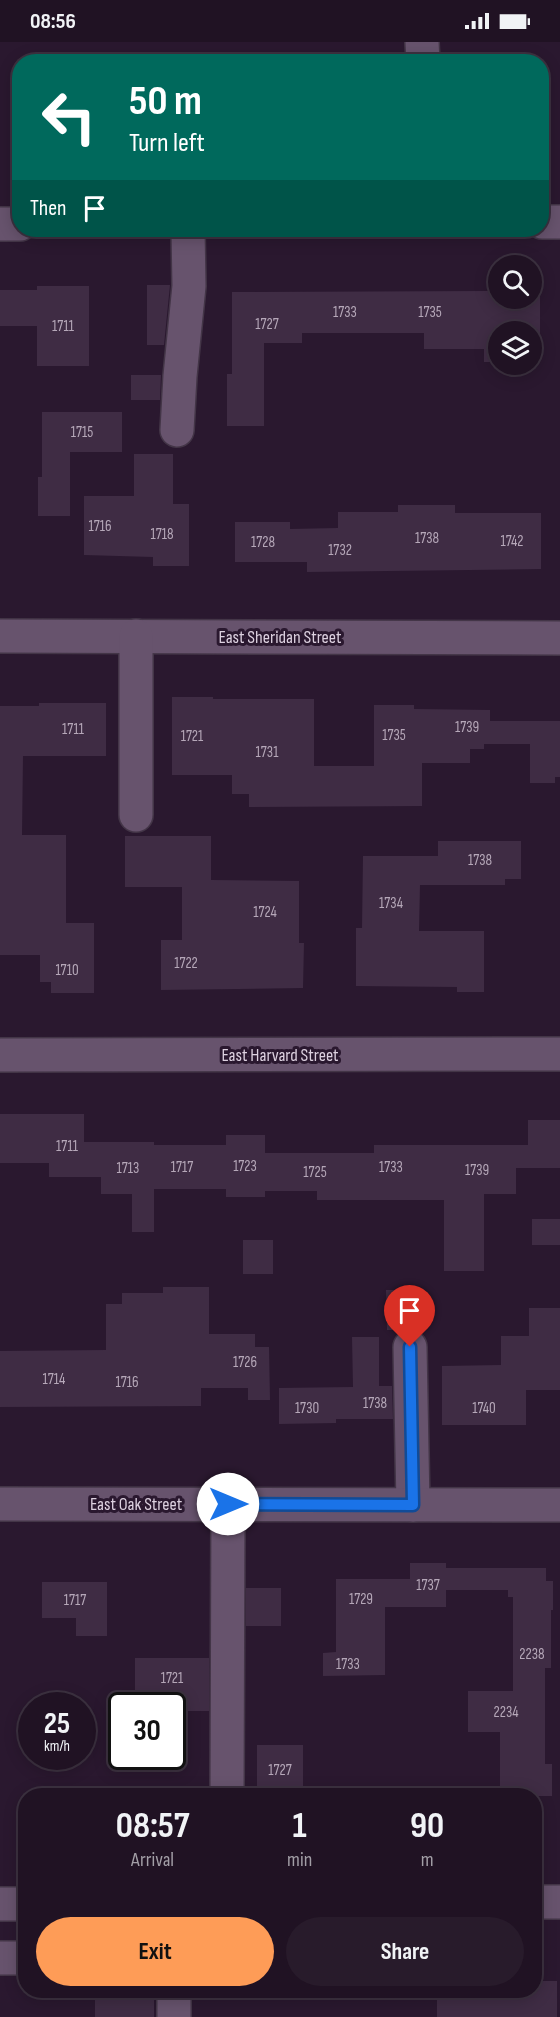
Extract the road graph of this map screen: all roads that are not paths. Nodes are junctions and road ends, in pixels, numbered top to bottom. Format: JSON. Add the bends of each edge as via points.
{"nodes":[{"id":1,"x":188,"y":237,"type":"edge"},
{"id":2,"x":177,"y":430,"type":"dead end"},
{"id":3,"x":0,"y":636,"type":"edge"},
{"id":4,"x":136,"y":636,"type":"junction"},
{"id":5,"x":560,"y":638,"type":"edge"},
{"id":6,"x":136,"y":815,"type":"dead end"},
{"id":7,"x":560,"y":1053,"type":"edge"},
{"id":8,"x":0,"y":1055,"type":"edge"},
{"id":9,"x":410,"y":1347,"type":"dead end"},
{"id":10,"x":0,"y":1504,"type":"edge"},
{"id":11,"x":228,"y":1504,"type":"junction"},
{"id":12,"x":413,"y":1505,"type":"junction"},
{"id":13,"x":560,"y":1505,"type":"edge"},
{"id":14,"x":227,"y":1788,"type":"edge"},
{"id":15,"x":542,"y":1902,"type":"edge"},
{"id":16,"x":560,"y":1902,"type":"edge"},
{"id":17,"x":0,"y":1904,"type":"edge"},
{"id":18,"x":18,"y":1904,"type":"edge"},
{"id":19,"x":0,"y":1958,"type":"edge"},
{"id":20,"x":18,"y":1958,"type":"edge"},
{"id":21,"x":174,"y":1998,"type":"edge"},
{"id":22,"x":174,"y":2017,"type":"edge"}],
"edges":[{"from":1,"to":2,"type":"street","via":[[189,286]]},
{"from":3,"to":4,"type":"street","name":"East Sheridan Street"},
{"from":4,"to":5,"type":"street","name":"East Sheridan Street"},
{"from":4,"to":6,"type":"street"},
{"from":7,"to":8,"type":"street","name":"East Harvard Street"},
{"from":9,"to":12,"type":"street"},
{"from":10,"to":11,"type":"street","name":"East Oak Street"},
{"from":11,"to":12,"type":"street","name":"East Oak Street"},
{"from":11,"to":14,"type":"street"},
{"from":12,"to":13,"type":"street","name":"East Oak Street"},
{"from":15,"to":16,"type":"street"},
{"from":17,"to":18,"type":"street"},
{"from":19,"to":20,"type":"street"},
{"from":21,"to":22,"type":"street"}]}
